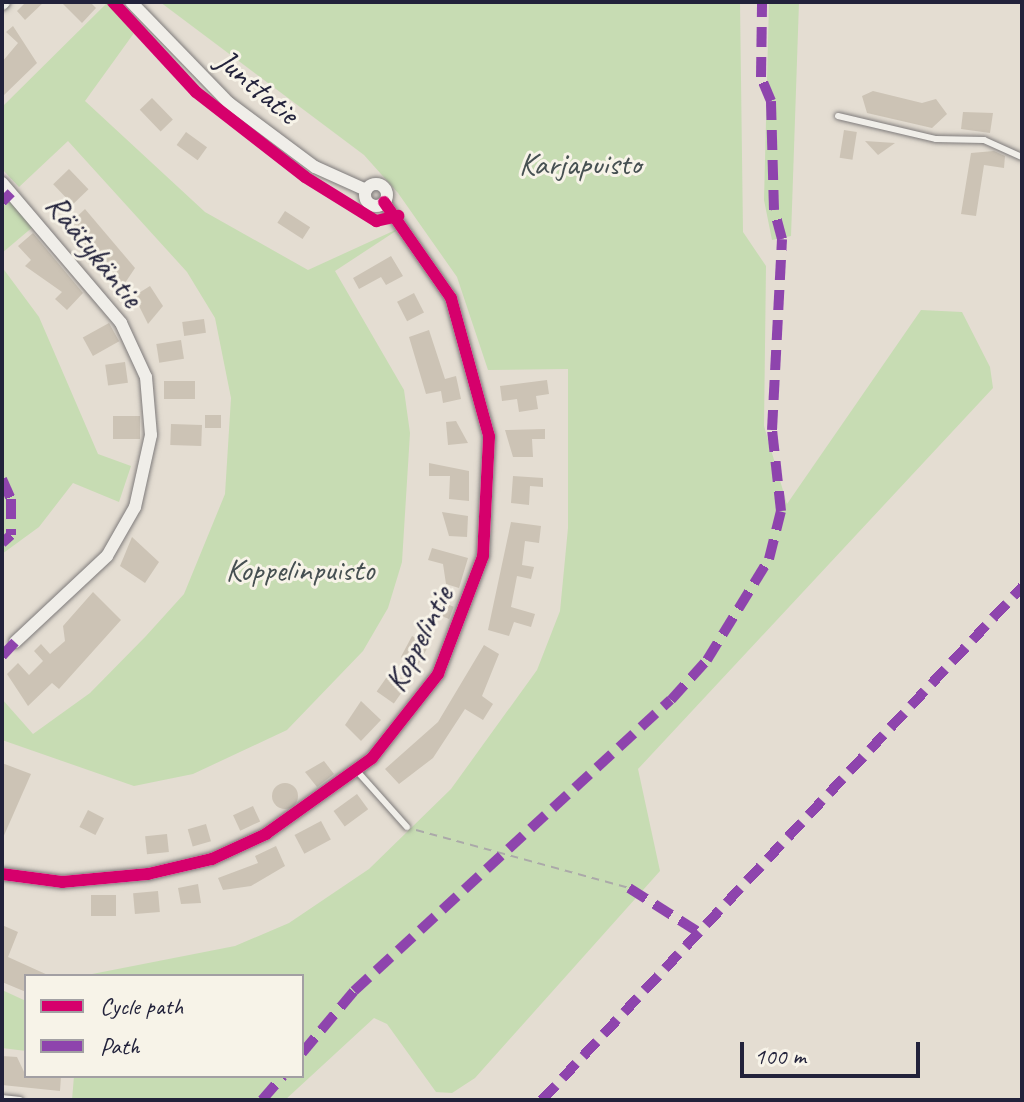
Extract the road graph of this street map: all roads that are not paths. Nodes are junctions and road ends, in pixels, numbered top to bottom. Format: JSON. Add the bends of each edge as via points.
{"nodes":[{"id":1,"x":131,"y":2,"type":"edge"},
{"id":2,"x":838,"y":116,"type":"dead end"},
{"id":3,"x":1022,"y":157,"type":"edge"},
{"id":4,"x":2,"y":183,"type":"edge"},
{"id":5,"x":384,"y":202,"type":"joint"},
{"id":6,"x":15,"y":642,"type":"dead end"},
{"id":7,"x":357,"y":771,"type":"junction"},
{"id":8,"x":407,"y":827,"type":"road end"},
{"id":9,"x":2,"y":874,"type":"edge"},
{"id":10,"x":2,"y":1098,"type":"edge"},
{"id":11,"x":20,"y":1100,"type":"edge"}],
"edges":[{"from":1,"to":5,"type":"street","name":"Junttatie","via":[[229,103],[315,167],[366,190],[369,203]]},
{"from":2,"to":3,"type":"lane","via":[[936,139],[984,140]]},
{"from":4,"to":6,"type":"street","name":"Räätykäntie","via":[[107,301],[138,355],[151,412],[145,480],[122,534],[90,576]]},
{"from":5,"to":7,"type":"street","name":"Koppelintie","via":[[440,277],[467,340],[489,436],[490,496],[477,582],[448,654],[410,715]]},
{"from":7,"to":8,"type":"lane"},
{"from":7,"to":9,"type":"street","name":"Koppelintie","via":[[288,823],[181,868],[62,882]]},
{"from":10,"to":11,"type":"lane"}]}
